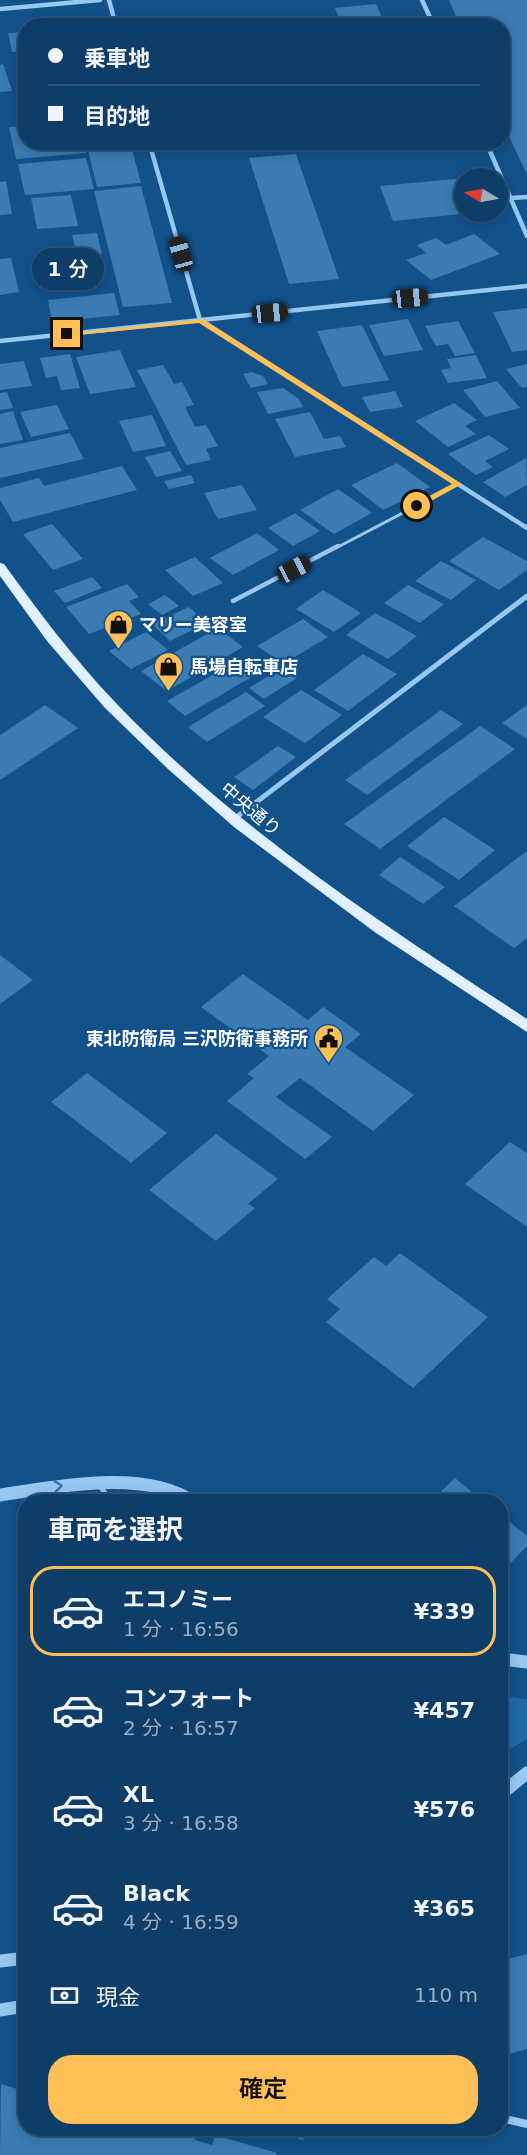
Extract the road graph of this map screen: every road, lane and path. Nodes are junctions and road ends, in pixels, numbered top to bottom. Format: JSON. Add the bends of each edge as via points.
{"nodes":[{"id":1,"x":100,"y":0,"type":"edge"},
{"id":2,"x":109,"y":0,"type":"edge"},
{"id":3,"x":422,"y":0,"type":"edge"},
{"id":4,"x":0,"y":9,"type":"edge"},
{"id":5,"x":114,"y":18,"type":"edge"},
{"id":6,"x":430,"y":18,"type":"edge"},
{"id":7,"x":151,"y":150,"type":"edge"},
{"id":8,"x":490,"y":150,"type":"edge"},
{"id":9,"x":527,"y":197,"type":"edge"},
{"id":10,"x":511,"y":198,"type":"junction"},
{"id":11,"x":527,"y":236,"type":"edge"},
{"id":12,"x":527,"y":286,"type":"edge"},
{"id":13,"x":200,"y":320,"type":"junction"},
{"id":14,"x":0,"y":340,"type":"edge"},
{"id":15,"x":458,"y":484,"type":"junction"},
{"id":16,"x":527,"y":528,"type":"edge"},
{"id":17,"x":0,"y":567,"type":"edge"},
{"id":18,"x":527,"y":596,"type":"edge"},
{"id":19,"x":233,"y":601,"type":"dead end"},
{"id":20,"x":233,"y":820,"type":"junction"},
{"id":21,"x":527,"y":1026,"type":"edge"},
{"id":22,"x":96,"y":1481,"type":"junction"},
{"id":23,"x":106,"y":1494,"type":"edge"},
{"id":24,"x":182,"y":1494,"type":"edge"},
{"id":25,"x":0,"y":1495,"type":"edge"},
{"id":26,"x":508,"y":1660,"type":"edge"},
{"id":27,"x":527,"y":1662,"type":"edge"},
{"id":28,"x":527,"y":1773,"type":"edge"},
{"id":29,"x":508,"y":1788,"type":"edge"},
{"id":30,"x":18,"y":1959,"type":"edge"},
{"id":31,"x":0,"y":1961,"type":"edge"},
{"id":32,"x":18,"y":2008,"type":"edge"},
{"id":33,"x":0,"y":2010,"type":"edge"},
{"id":34,"x":508,"y":2120,"type":"edge"},
{"id":35,"x":527,"y":2124,"type":"edge"}],
"edges":[{"from":1,"to":4,"type":"street"},
{"from":2,"to":5,"type":"street"},
{"from":3,"to":6,"type":"street"},
{"from":7,"to":13,"type":"street"},
{"from":8,"to":10,"type":"street"},
{"from":9,"to":10,"type":"street"},
{"from":10,"to":11,"type":"street"},
{"from":12,"to":13,"type":"street"},
{"from":13,"to":14,"type":"street"},
{"from":13,"to":15,"type":"street"},
{"from":15,"to":16,"type":"street"},
{"from":15,"to":19,"type":"lane"},
{"from":17,"to":20,"type":"main road","name":"中央通り","via":[[18,595],[88,679],[162,756]]},
{"from":18,"to":20,"type":"street"},
{"from":20,"to":21,"type":"main road","name":"中央通り","via":[[314,882]]},
{"from":22,"to":23,"type":"lane"},
{"from":22,"to":24,"type":"street","via":[[176,1490]]},
{"from":25,"to":22,"type":"street","one_way":true},
{"from":26,"to":27,"type":"street"},
{"from":28,"to":29,"type":"street"},
{"from":30,"to":31,"type":"street"},
{"from":32,"to":33,"type":"street"},
{"from":34,"to":35,"type":"street"}]}
